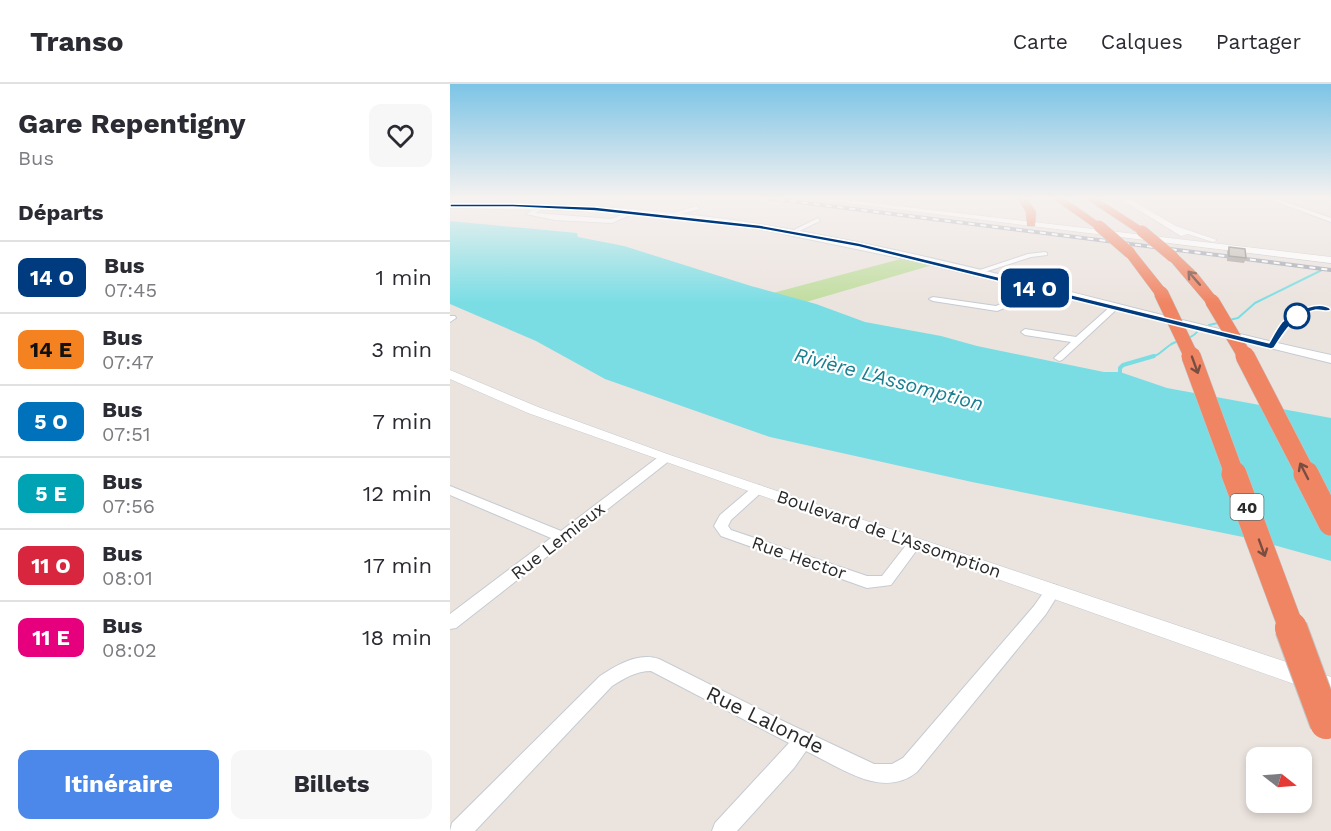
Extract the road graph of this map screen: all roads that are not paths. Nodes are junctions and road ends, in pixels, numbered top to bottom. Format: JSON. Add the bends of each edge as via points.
{"nodes":[{"id":1,"x":791,"y":233,"type":"edge"},
{"id":2,"x":1099,"y":233,"type":"edge"},
{"id":3,"x":1107,"y":233,"type":"edge"},
{"id":4,"x":1144,"y":233,"type":"edge"},
{"id":5,"x":1183,"y":233,"type":"edge"},
{"id":6,"x":1192,"y":233,"type":"edge"},
{"id":7,"x":1188,"y":244,"type":"junction"},
{"id":8,"x":1266,"y":252,"type":"junction"},
{"id":9,"x":1045,"y":254,"type":"dead end"},
{"id":10,"x":1331,"y":261,"type":"edge"},
{"id":11,"x":975,"y":273,"type":"junction"},
{"id":12,"x":1043,"y":290,"type":"junction"},
{"id":13,"x":933,"y":299,"type":"dead end"},
{"id":14,"x":1114,"y":308,"type":"junction"},
{"id":15,"x":1025,"y":333,"type":"dead end"},
{"id":16,"x":1078,"y":340,"type":"junction"},
{"id":17,"x":1059,"y":358,"type":"dead end"},
{"id":18,"x":1331,"y":359,"type":"edge"},
{"id":19,"x":450,"y":374,"type":"edge"},
{"id":20,"x":665,"y":458,"type":"junction"},
{"id":21,"x":759,"y":489,"type":"junction"},
{"id":22,"x":450,"y":490,"type":"edge"},
{"id":23,"x":1331,"y":523,"type":"edge"},
{"id":24,"x":562,"y":537,"type":"junction"},
{"id":25,"x":915,"y":543,"type":"junction"},
{"id":26,"x":1053,"y":590,"type":"junction"},
{"id":27,"x":450,"y":624,"type":"edge"},
{"id":28,"x":1331,"y":687,"type":"edge"},
{"id":29,"x":1329,"y":730,"type":"edge"},
{"id":30,"x":803,"y":740,"type":"junction"},
{"id":31,"x":460,"y":831,"type":"edge"},
{"id":32,"x":723,"y":831,"type":"edge"}],
"edges":[{"from":1,"to":11,"type":"main road"},
{"from":2,"to":7,"type":"street"},
{"from":3,"to":29,"type":"highway","number":"40","one_way":true,"bridge":true,"via":[[1130,253],[1161,293],[1185,339]]},
{"from":23,"to":4,"type":"highway","one_way":true,"bridge":true,"via":[[1243,351],[1212,301],[1192,276]]},
{"from":5,"to":7,"type":"street"},
{"from":6,"to":8,"type":"street"},
{"from":7,"to":8,"type":"street"},
{"from":7,"to":10,"type":"street"},
{"from":8,"to":10,"type":"street"},
{"from":9,"to":11,"type":"street"},
{"from":11,"to":12,"type":"main road"},
{"from":12,"to":13,"type":"street","via":[[998,309]]},
{"from":12,"to":14,"type":"main road"},
{"from":14,"to":16,"type":"street"},
{"from":14,"to":18,"type":"main road"},
{"from":15,"to":16,"type":"street"},
{"from":16,"to":17,"type":"street"},
{"from":19,"to":20,"type":"street","name":"Boulevard de L'Assomption","via":[[533,410]]},
{"from":20,"to":21,"type":"street","name":"Boulevard de L'Assomption"},
{"from":20,"to":24,"type":"street","name":"Rue Lemieux"},
{"from":21,"to":25,"type":"street","name":"Boulevard de L'Assomption"},
{"from":21,"to":25,"type":"street","name":"Rue Hector","via":[[725,518],[721,526],[726,533],[867,582],[886,581]]},
{"from":22,"to":24,"type":"street"},
{"from":24,"to":27,"type":"street","name":"Rue Lemieux"},
{"from":25,"to":26,"type":"street","name":"Boulevard de L'Assomption"},
{"from":26,"to":28,"type":"street","name":"Boulevard de L'Assomption"},
{"from":26,"to":30,"type":"street","name":"Rue Lalonde","via":[[902,771],[872,773]]},
{"from":30,"to":31,"type":"street","name":"Rue Lalonde","via":[[653,664],[634,665],[606,681]]},
{"from":30,"to":32,"type":"street"}]}
